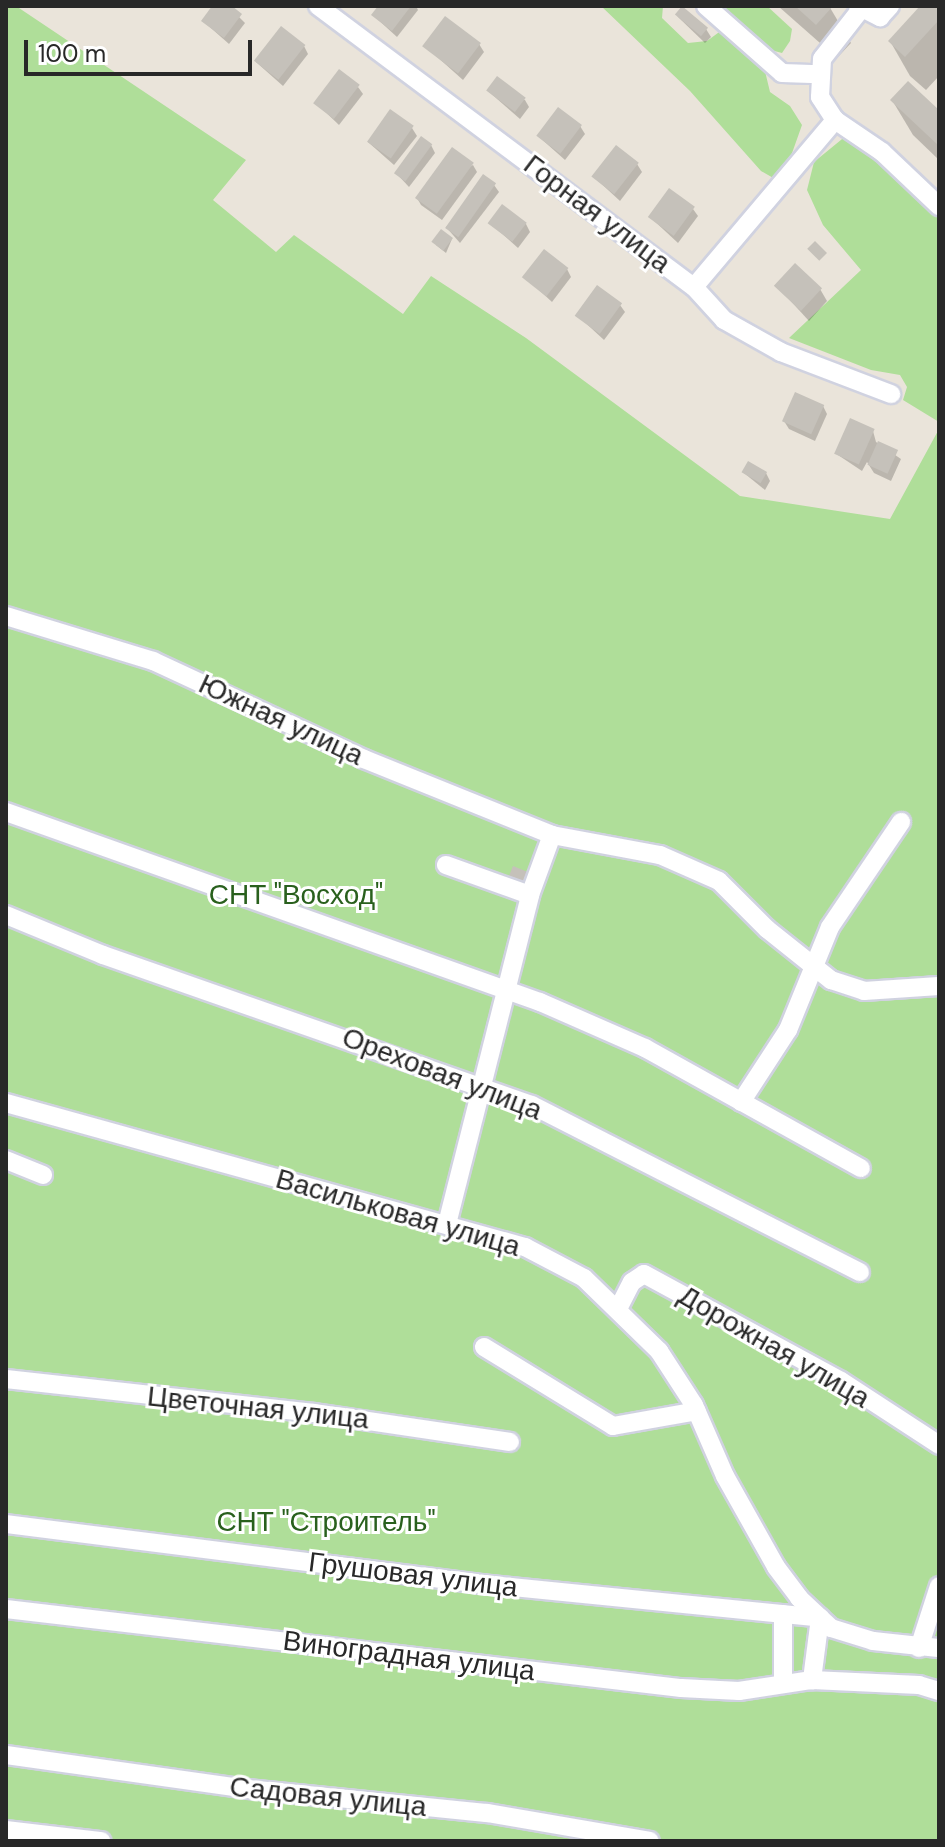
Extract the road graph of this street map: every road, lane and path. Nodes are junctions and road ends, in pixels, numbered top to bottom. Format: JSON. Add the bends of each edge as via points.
{"nodes":[{"id":1,"x":318,"y":6,"type":"edge"},
{"id":2,"x":706,"y":6,"type":"edge"},
{"id":3,"x":890,"y":6,"type":"edge"},
{"id":4,"x":860,"y":8,"type":"edge"},
{"id":5,"x":819,"y":74,"type":"junction"},
{"id":6,"x":835,"y":120,"type":"junction"},
{"id":7,"x":939,"y":206,"type":"edge"},
{"id":8,"x":694,"y":287,"type":"junction"},
{"id":9,"x":891,"y":394,"type":"dead end"},
{"id":10,"x":6,"y":616,"type":"edge"},
{"id":11,"x":6,"y":812,"type":"edge"},
{"id":12,"x":901,"y":822,"type":"dead end"},
{"id":13,"x":552,"y":835,"type":"junction"},
{"id":14,"x":446,"y":865,"type":"dead end"},
{"id":15,"x":530,"y":895,"type":"junction"},
{"id":16,"x":6,"y":915,"type":"edge"},
{"id":17,"x":813,"y":963,"type":"junction"},
{"id":18,"x":939,"y":986,"type":"edge"},
{"id":19,"x":504,"y":989,"type":"junction"},
{"id":20,"x":483,"y":1087,"type":"junction"},
{"id":21,"x":741,"y":1102,"type":"junction"},
{"id":22,"x":6,"y":1103,"type":"edge"},
{"id":23,"x":6,"y":1160,"type":"edge"},
{"id":24,"x":861,"y":1168,"type":"dead end"},
{"id":25,"x":43,"y":1175,"type":"dead end"},
{"id":26,"x":447,"y":1224,"type":"junction"},
{"id":27,"x":860,"y":1272,"type":"dead end"},
{"id":28,"x":619,"y":1307,"type":"junction"},
{"id":29,"x":484,"y":1347,"type":"dead end"},
{"id":30,"x":6,"y":1379,"type":"edge"},
{"id":31,"x":697,"y":1411,"type":"junction"},
{"id":32,"x":510,"y":1442,"type":"dead end"},
{"id":33,"x":939,"y":1445,"type":"edge"},
{"id":34,"x":6,"y":1524,"type":"edge"},
{"id":35,"x":939,"y":1586,"type":"edge"},
{"id":36,"x":6,"y":1609,"type":"edge"},
{"id":37,"x":783,"y":1614,"type":"junction"},
{"id":38,"x":820,"y":1618,"type":"junction"},
{"id":39,"x":919,"y":1648,"type":"junction"},
{"id":40,"x":939,"y":1648,"type":"edge"},
{"id":41,"x":812,"y":1680,"type":"junction"},
{"id":42,"x":783,"y":1684,"type":"junction"},
{"id":43,"x":939,"y":1691,"type":"edge"},
{"id":44,"x":6,"y":1755,"type":"edge"},
{"id":45,"x":6,"y":1830,"type":"edge"},
{"id":46,"x":101,"y":1841,"type":"edge"},
{"id":47,"x":650,"y":1841,"type":"edge"}],
"edges":[{"from":1,"to":8,"type":"street","name":"Горная улица"},
{"from":2,"to":5,"type":"street","via":[[782,73]]},
{"from":3,"to":4,"type":"street","via":[[880,17]]},
{"from":4,"to":5,"type":"street","via":[[830,46]]},
{"from":5,"to":6,"type":"street","via":[[820,97]]},
{"from":6,"to":7,"type":"street","via":[[882,152]]},
{"from":6,"to":8,"type":"street"},
{"from":8,"to":9,"type":"street","name":"Горная улица","via":[[724,320],[781,352]]},
{"from":10,"to":13,"type":"street","name":"Южная улица","via":[[153,661],[364,759]]},
{"from":11,"to":19,"type":"street"},
{"from":12,"to":17,"type":"street","via":[[830,927]]},
{"from":13,"to":15,"type":"street"},
{"from":13,"to":17,"type":"street","name":"Южная улица","via":[[660,855],[719,881],[767,929]]},
{"from":14,"to":15,"type":"street"},
{"from":15,"to":19,"type":"street"},
{"from":16,"to":20,"type":"street","name":"Ореховая улица","via":[[103,955]]},
{"from":17,"to":18,"type":"street","name":"Южная улица","via":[[831,980],[864,991]]},
{"from":17,"to":21,"type":"street","via":[[788,1030]]},
{"from":19,"to":20,"type":"street"},
{"from":19,"to":21,"type":"street","via":[[645,1048]]},
{"from":20,"to":26,"type":"street"},
{"from":20,"to":27,"type":"street","name":"Ореховая улица","via":[[586,1131]]},
{"from":21,"to":24,"type":"street"},
{"from":22,"to":26,"type":"street","name":"Васильковая улица"},
{"from":23,"to":25,"type":"street"},
{"from":26,"to":28,"type":"street","name":"Васильковая улица","via":[[525,1247],[584,1278]]},
{"from":28,"to":31,"type":"street","name":"Васильковая улица","via":[[659,1351]]},
{"from":28,"to":33,"type":"street","name":"Дорожная улица","via":[[632,1282],[644,1274],[841,1381]]},
{"from":29,"to":31,"type":"street","via":[[613,1426]]},
{"from":30,"to":32,"type":"street","name":"Цветочная улица","via":[[329,1415]]},
{"from":31,"to":38,"type":"street","name":"Васильковая улица","via":[[725,1476],[776,1567]]},
{"from":34,"to":37,"type":"street","name":"Грушовая улица","via":[[482,1584]]},
{"from":35,"to":39,"type":"street"},
{"from":36,"to":42,"type":"street","name":"Виноградная улица","via":[[681,1688],[739,1691]]},
{"from":37,"to":38,"type":"street","name":"Грушовая улица"},
{"from":37,"to":42,"type":"street"},
{"from":38,"to":39,"type":"street","name":"Васильковая улица","via":[[831,1628],[873,1641]]},
{"from":38,"to":41,"type":"street"},
{"from":39,"to":40,"type":"street","name":"Васильковая улица"},
{"from":41,"to":42,"type":"street","name":"Виноградная улица"},
{"from":41,"to":43,"type":"street","name":"Виноградная улица"},
{"from":44,"to":47,"type":"street","name":"Садовая улица","via":[[249,1789],[487,1813]]},
{"from":45,"to":46,"type":"street"}]}
